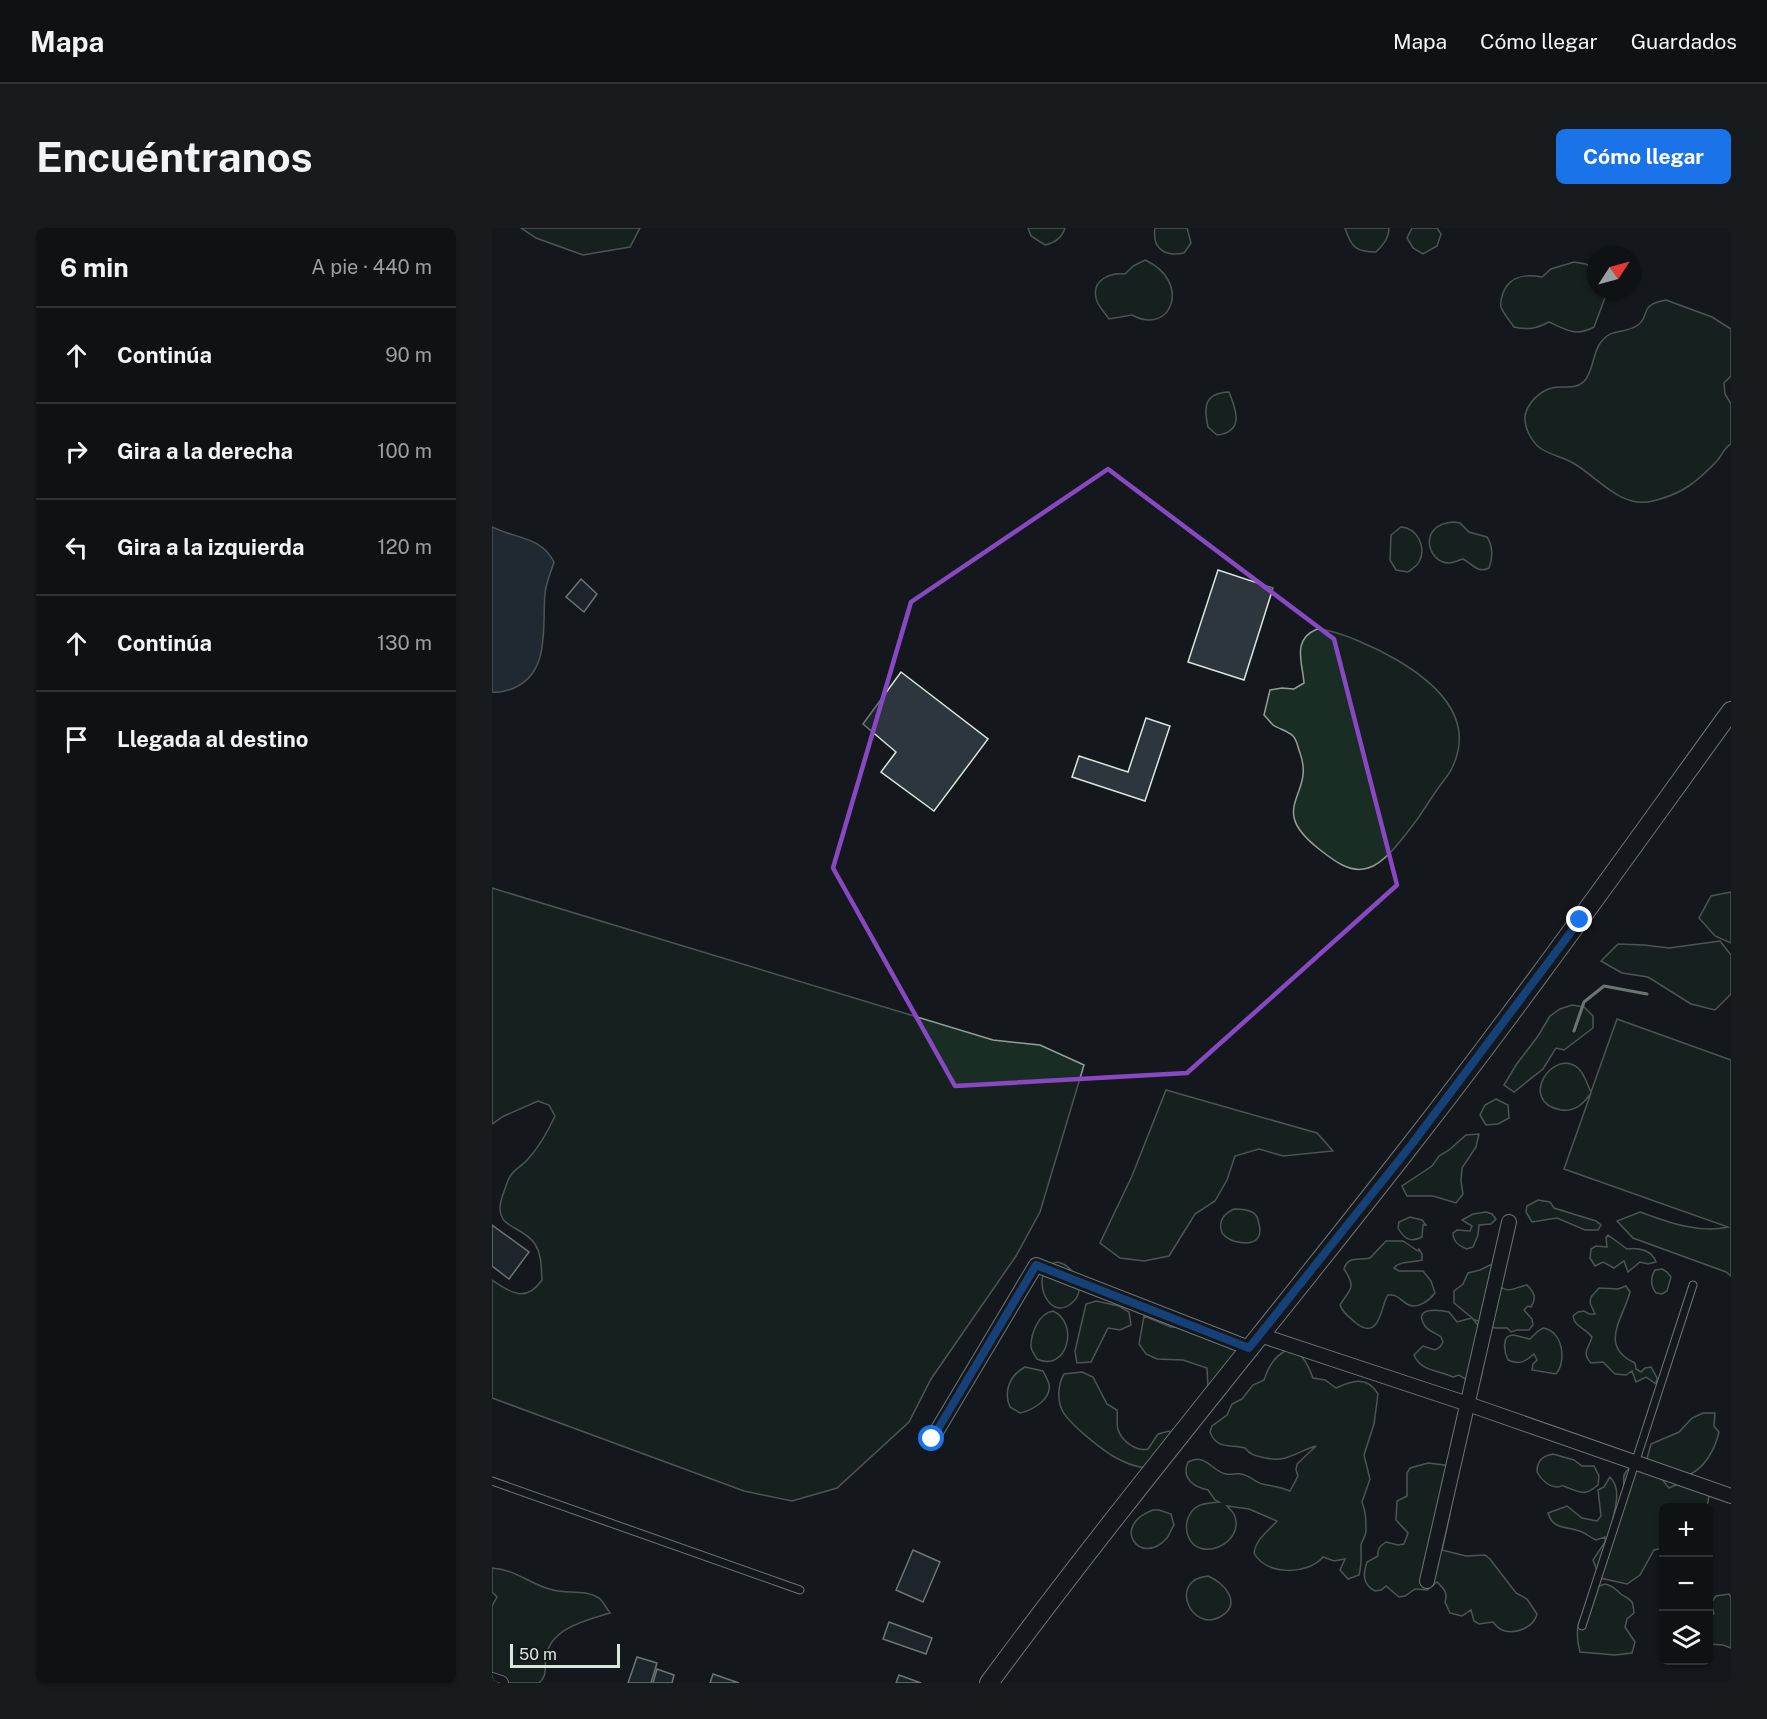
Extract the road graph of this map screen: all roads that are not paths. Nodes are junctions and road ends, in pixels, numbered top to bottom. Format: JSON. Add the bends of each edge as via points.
{"nodes":[{"id":1,"x":1731,"y":711,"type":"edge"},
{"id":2,"x":1509,"y":1222,"type":"dead end"},
{"id":3,"x":1693,"y":1285,"type":"dead end"},
{"id":4,"x":1255,"y":1342,"type":"junction"},
{"id":5,"x":1468,"y":1404,"type":"junction"},
{"id":6,"x":932,"y":1439,"type":"dead end"},
{"id":7,"x":1634,"y":1462,"type":"junction"},
{"id":8,"x":492,"y":1481,"type":"edge"},
{"id":9,"x":1731,"y":1496,"type":"edge"},
{"id":10,"x":1427,"y":1581,"type":"dead end"},
{"id":11,"x":800,"y":1590,"type":"dead end"},
{"id":12,"x":1582,"y":1626,"type":"dead end"},
{"id":13,"x":492,"y":1680,"type":"edge"},
{"id":14,"x":501,"y":1683,"type":"edge"},
{"id":15,"x":989,"y":1683,"type":"edge"}],
"edges":[{"from":1,"to":4,"type":"street","via":[[1412,1144]]},
{"from":2,"to":5,"type":"street"},
{"from":3,"to":7,"type":"lane"},
{"from":4,"to":5,"type":"street"},
{"from":4,"to":6,"type":"street","via":[[1036,1265]]},
{"from":4,"to":15,"type":"street"},
{"from":5,"to":7,"type":"street"},
{"from":5,"to":10,"type":"street"},
{"from":7,"to":9,"type":"street"},
{"from":7,"to":12,"type":"lane"},
{"from":8,"to":11,"type":"lane"},
{"from":13,"to":14,"type":"street"}]}
